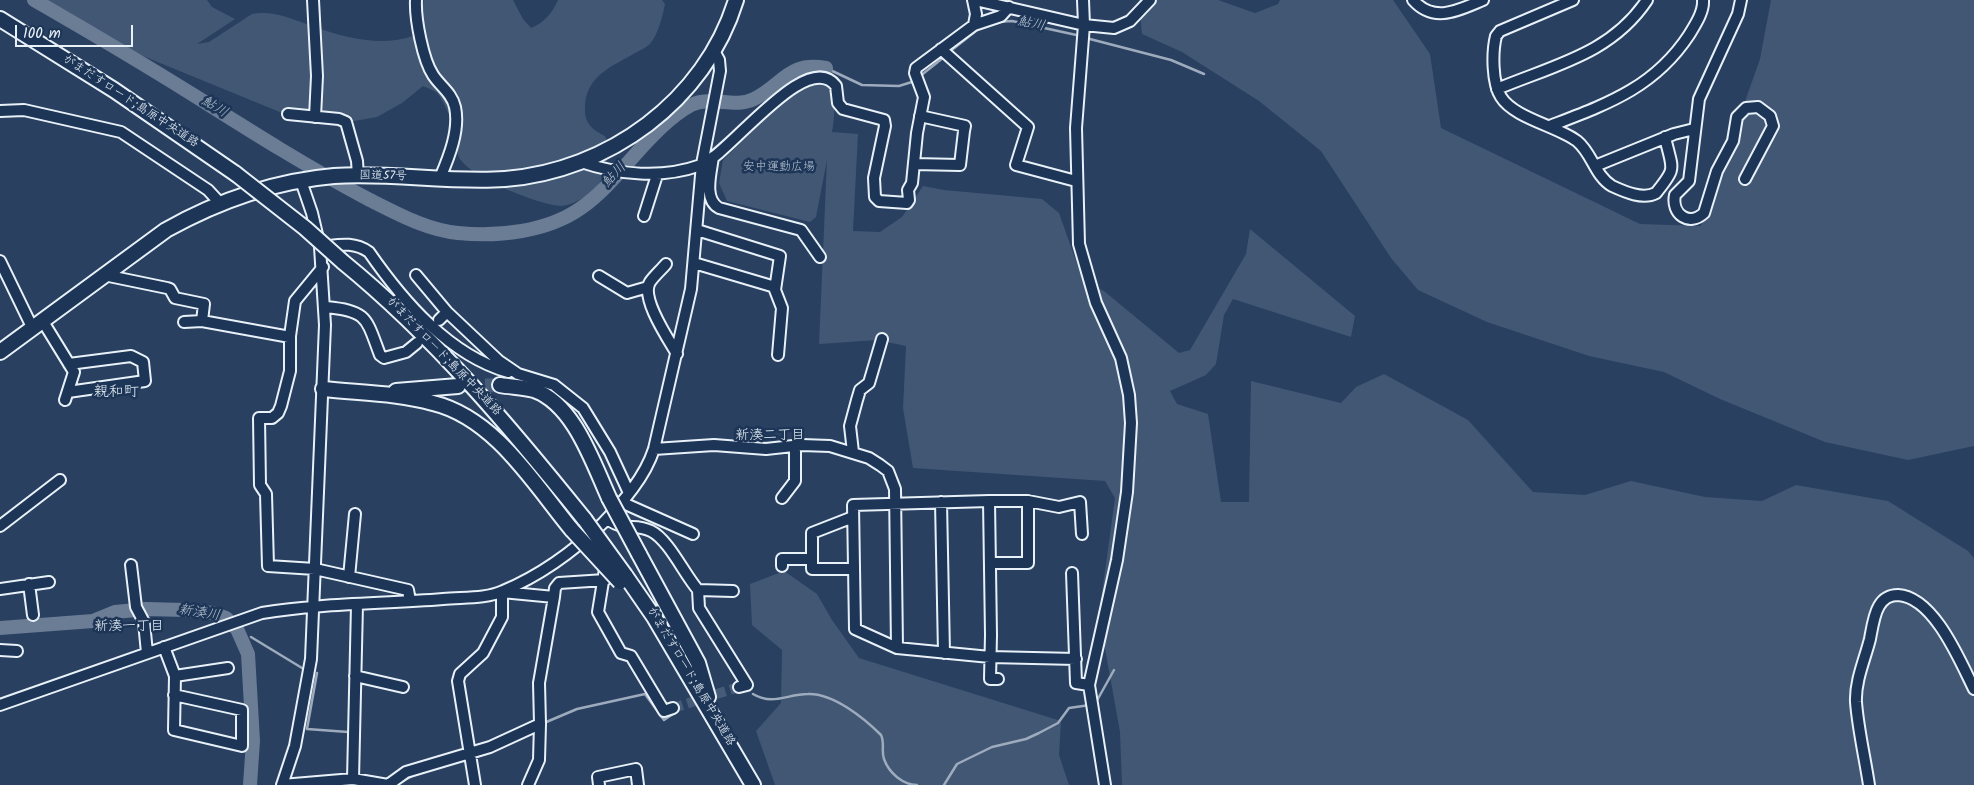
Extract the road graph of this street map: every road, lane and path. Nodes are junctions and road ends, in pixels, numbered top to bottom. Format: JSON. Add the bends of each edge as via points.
{"nodes":[{"id":1,"x":313,"y":0,"type":"edge"},
{"id":2,"x":416,"y":0,"type":"edge"},
{"id":3,"x":736,"y":0,"type":"edge"},
{"id":4,"x":974,"y":0,"type":"edge"},
{"id":5,"x":1083,"y":0,"type":"edge"},
{"id":6,"x":1150,"y":0,"type":"edge"},
{"id":7,"x":1413,"y":0,"type":"edge"},
{"id":8,"x":1483,"y":0,"type":"edge"},
{"id":9,"x":1573,"y":0,"type":"edge"},
{"id":10,"x":1647,"y":0,"type":"edge"},
{"id":11,"x":1703,"y":0,"type":"edge"},
{"id":12,"x":1741,"y":0,"type":"edge"},
{"id":13,"x":1009,"y":7,"type":"junction"},
{"id":14,"x":0,"y":18,"type":"edge"},
{"id":15,"x":974,"y":25,"type":"junction"},
{"id":16,"x":1083,"y":34,"type":"junction"},
{"id":17,"x":714,"y":51,"type":"junction"},
{"id":18,"x":944,"y":53,"type":"junction"},
{"id":19,"x":1497,"y":89,"type":"junction"},
{"id":20,"x":1,"y":111,"type":"edge"},
{"id":21,"x":288,"y":114,"type":"dead end"},
{"id":22,"x":920,"y":116,"type":"junction"},
{"id":23,"x":314,"y":117,"type":"junction"},
{"id":24,"x":1550,"y":126,"type":"junction"},
{"id":25,"x":1694,"y":129,"type":"junction"},
{"id":26,"x":1665,"y":138,"type":"junction"},
{"id":27,"x":712,"y":158,"type":"junction"},
{"id":28,"x":580,"y":162,"type":"junction"},
{"id":29,"x":702,"y":164,"type":"junction"},
{"id":30,"x":914,"y":164,"type":"junction"},
{"id":31,"x":1596,"y":166,"type":"junction"},
{"id":32,"x":657,"y":175,"type":"junction"},
{"id":33,"x":358,"y":176,"type":"junction"},
{"id":34,"x":440,"y":178,"type":"junction"},
{"id":35,"x":1744,"y":179,"type":"dead end"},
{"id":36,"x":301,"y":180,"type":"junction"},
{"id":37,"x":1076,"y":181,"type":"junction"},
{"id":38,"x":220,"y":204,"type":"junction"},
{"id":39,"x":644,"y":216,"type":"dead end"},
{"id":40,"x":697,"y":230,"type":"junction"},
{"id":41,"x":320,"y":248,"type":"junction"},
{"id":42,"x":820,"y":257,"type":"dead end"},
{"id":43,"x":0,"y":261,"type":"edge"},
{"id":44,"x":694,"y":262,"type":"junction"},
{"id":45,"x":666,"y":264,"type":"dead end"},
{"id":46,"x":323,"y":267,"type":"junction"},
{"id":47,"x":104,"y":275,"type":"junction"},
{"id":48,"x":416,"y":275,"type":"dead end"},
{"id":49,"x":599,"y":276,"type":"dead end"},
{"id":50,"x":648,"y":287,"type":"junction"},
{"id":51,"x":775,"y":287,"type":"junction"},
{"id":52,"x":326,"y":307,"type":"junction"},
{"id":53,"x":447,"y":312,"type":"junction"},
{"id":54,"x":202,"y":320,"type":"junction"},
{"id":55,"x":439,"y":320,"type":"dead end"},
{"id":56,"x":184,"y":322,"type":"dead end"},
{"id":57,"x":37,"y":324,"type":"junction"},
{"id":58,"x":290,"y":337,"type":"junction"},
{"id":59,"x":882,"y":339,"type":"dead end"},
{"id":60,"x":417,"y":342,"type":"dead end"},
{"id":61,"x":0,"y":352,"type":"edge"},
{"id":62,"x":677,"y":354,"type":"junction"},
{"id":63,"x":778,"y":355,"type":"dead end"},
{"id":64,"x":69,"y":364,"type":"junction"},
{"id":65,"x":518,"y":374,"type":"junction"},
{"id":66,"x":500,"y":385,"type":"tunnel mouth"},
{"id":67,"x":458,"y":386,"type":"tunnel mouth"},
{"id":68,"x":323,"y":389,"type":"junction"},
{"id":69,"x":340,"y":391,"type":"junction"},
{"id":70,"x":795,"y":446,"type":"junction"},
{"id":71,"x":654,"y":449,"type":"junction"},
{"id":72,"x":853,"y":452,"type":"junction"},
{"id":73,"x":60,"y":480,"type":"dead end"},
{"id":74,"x":628,"y":493,"type":"junction"},
{"id":75,"x":782,"y":498,"type":"dead end"},
{"id":76,"x":615,"y":500,"type":"junction"},
{"id":77,"x":989,"y":501,"type":"junction"},
{"id":78,"x":1028,"y":501,"type":"junction"},
{"id":79,"x":941,"y":502,"type":"junction"},
{"id":80,"x":896,"y":504,"type":"junction"},
{"id":81,"x":355,"y":514,"type":"dead end"},
{"id":82,"x":853,"y":517,"type":"junction"},
{"id":83,"x":607,"y":518,"type":"junction"},
{"id":84,"x":0,"y":526,"type":"edge"},
{"id":85,"x":693,"y":534,"type":"dead end"},
{"id":86,"x":1082,"y":534,"type":"dead end"},
{"id":87,"x":587,"y":539,"type":"junction"},
{"id":88,"x":812,"y":559,"type":"junction"},
{"id":89,"x":990,"y":563,"type":"junction"},
{"id":90,"x":130,"y":565,"type":"dead end"},
{"id":91,"x":782,"y":566,"type":"dead end"},
{"id":92,"x":315,"y":569,"type":"junction"},
{"id":93,"x":854,"y":569,"type":"junction"},
{"id":94,"x":1072,"y":573,"type":"dead end"},
{"id":95,"x":349,"y":577,"type":"junction"},
{"id":96,"x":622,"y":579,"type":"junction"},
{"id":97,"x":605,"y":580,"type":"junction"},
{"id":98,"x":48,"y":582,"type":"dead end"},
{"id":99,"x":29,"y":584,"type":"junction"},
{"id":100,"x":0,"y":589,"type":"edge"},
{"id":101,"x":698,"y":590,"type":"junction"},
{"id":102,"x":733,"y":591,"type":"dead end"},
{"id":103,"x":502,"y":592,"type":"junction"},
{"id":104,"x":554,"y":597,"type":"junction"},
{"id":105,"x":410,"y":601,"type":"junction"},
{"id":106,"x":357,"y":605,"type":"junction"},
{"id":107,"x":314,"y":606,"type":"junction"},
{"id":108,"x":33,"y":615,"type":"dead end"},
{"id":109,"x":164,"y":647,"type":"junction"},
{"id":110,"x":897,"y":648,"type":"junction"},
{"id":111,"x":0,"y":650,"type":"edge"},
{"id":112,"x":17,"y":651,"type":"dead end"},
{"id":113,"x":147,"y":653,"type":"junction"},
{"id":114,"x":944,"y":653,"type":"junction"},
{"id":115,"x":990,"y":657,"type":"junction"},
{"id":116,"x":1076,"y":659,"type":"junction"},
{"id":117,"x":228,"y":668,"type":"dead end"},
{"id":118,"x":174,"y":676,"type":"junction"},
{"id":119,"x":355,"y":676,"type":"junction"},
{"id":120,"x":998,"y":679,"type":"dead end"},
{"id":121,"x":1089,"y":685,"type":"junction"},
{"id":122,"x":403,"y":687,"type":"dead end"},
{"id":123,"x":739,"y":687,"type":"dead end"},
{"id":124,"x":1974,"y":689,"type":"edge"},
{"id":125,"x":174,"y":695,"type":"junction"},
{"id":126,"x":0,"y":704,"type":"edge"},
{"id":127,"x":673,"y":708,"type":"dead end"},
{"id":128,"x":716,"y":720,"type":"junction"},
{"id":129,"x":540,"y":724,"type":"junction"},
{"id":130,"x":470,"y":753,"type":"junction"},
{"id":131,"x":353,"y":779,"type":"junction"},
{"id":132,"x":282,"y":785,"type":"edge"},
{"id":133,"x":475,"y":785,"type":"edge"},
{"id":134,"x":528,"y":785,"type":"edge"},
{"id":135,"x":599,"y":785,"type":"edge"},
{"id":136,"x":638,"y":785,"type":"edge"},
{"id":137,"x":753,"y":785,"type":"edge"},
{"id":138,"x":1105,"y":785,"type":"edge"},
{"id":139,"x":1869,"y":785,"type":"edge"}],
"edges":[{"from":1,"to":23,"type":"street","via":[[317,76]]},
{"from":2,"to":34,"type":"street","via":[[416,15],[429,68],[452,97],[455,106],[452,149]]},
{"from":3,"to":17,"type":"highway","name":"国道57号"},
{"from":4,"to":13,"type":"street"},
{"from":4,"to":15,"type":"street"},
{"from":5,"to":16,"type":"street"},
{"from":6,"to":16,"type":"street","via":[[1120,26]]},
{"from":7,"to":8,"type":"street","via":[[1422,8],[1438,14],[1451,13]]},
{"from":9,"to":19,"type":"street","via":[[1500,31],[1494,42]]},
{"from":10,"to":19,"type":"street","via":[[1627,25],[1606,42],[1583,55]]},
{"from":11,"to":24,"type":"street","via":[[1701,12],[1683,44],[1644,83],[1608,104]]},
{"from":12,"to":25,"type":"street","via":[[1738,14],[1701,94]]},
{"from":13,"to":15,"type":"street","via":[[1000,16]]},
{"from":13,"to":16,"type":"street"},
{"from":14,"to":96,"type":"highway","name":"がまだすロード;島原中央道路","bridge":true,"via":[[114,90],[236,174],[384,296],[515,433],[585,520]]},
{"from":15,"to":18,"type":"street"},
{"from":16,"to":37,"type":"street","via":[[1076,128]]},
{"from":17,"to":28,"type":"highway","name":"国道57号","via":[[683,92],[645,127],[621,143]]},
{"from":17,"to":29,"type":"street","via":[[721,65]]},
{"from":18,"to":22,"type":"street","via":[[916,68],[924,93]]},
{"from":18,"to":37,"type":"street","via":[[1028,127],[1016,165]]},
{"from":19,"to":24,"type":"street","via":[[1515,109]]},
{"from":20,"to":38,"type":"street","via":[[24,110],[121,132],[208,190]]},
{"from":21,"to":23,"type":"street"},
{"from":22,"to":30,"type":"street"},
{"from":22,"to":30,"type":"street","via":[[965,126],[960,166]]},
{"from":23,"to":33,"type":"street","via":[[346,122],[358,161]]},
{"from":24,"to":31,"type":"street","via":[[1577,141]]},
{"from":25,"to":26,"type":"street"},
{"from":25,"to":35,"type":"street","via":[[1689,181],[1674,200],[1674,207],[1681,216],[1693,219],[1704,213],[1717,171],[1732,141],[1737,117],[1746,108],[1758,107],[1770,116],[1773,126]]},
{"from":26,"to":31,"type":"street"},
{"from":26,"to":31,"type":"street","via":[[1673,169],[1651,196],[1640,196],[1613,186],[1602,177]]},
{"from":27,"to":29,"type":"street"},
{"from":27,"to":30,"type":"street","via":[[793,86],[809,78],[817,78],[834,83],[838,104],[843,109],[881,118],[885,122],[874,178],[877,200],[908,202]]},
{"from":27,"to":42,"type":"street","via":[[710,197],[713,204],[802,230]]},
{"from":28,"to":32,"type":"street"},
{"from":28,"to":34,"type":"highway","name":"国道57号","via":[[505,179]]},
{"from":29,"to":32,"type":"street"},
{"from":29,"to":40,"type":"street"},
{"from":32,"to":39,"type":"street"},
{"from":33,"to":34,"type":"highway","name":"国道57号"},
{"from":33,"to":36,"type":"highway","name":"国道57号"},
{"from":36,"to":38,"type":"highway","name":"国道57号"},
{"from":36,"to":41,"type":"street"},
{"from":37,"to":121,"type":"street","via":[[1079,244],[1096,303],[1121,358],[1131,423],[1127,492],[1117,560]]},
{"from":38,"to":47,"type":"highway","name":"国道57号","via":[[166,230]]},
{"from":40,"to":44,"type":"street"},
{"from":40,"to":51,"type":"street","via":[[778,254]]},
{"from":41,"to":46,"type":"street"},
{"from":41,"to":65,"type":"street","via":[[361,246],[412,305],[460,350],[493,367]]},
{"from":43,"to":57,"type":"street"},
{"from":44,"to":51,"type":"street"},
{"from":44,"to":62,"type":"street"},
{"from":45,"to":50,"type":"street"},
{"from":46,"to":52,"type":"street"},
{"from":46,"to":58,"type":"street","via":[[295,301]]},
{"from":47,"to":54,"type":"street","via":[[167,288],[175,298],[204,304]]},
{"from":47,"to":57,"type":"highway","name":"国道57号"},
{"from":48,"to":53,"type":"street"},
{"from":49,"to":50,"type":"street","via":[[627,293]]},
{"from":50,"to":62,"type":"street","via":[[651,306]]},
{"from":51,"to":63,"type":"street","via":[[782,308]]},
{"from":52,"to":60,"type":"street","via":[[348,309],[364,317],[384,358],[406,352]]},
{"from":52,"to":68,"type":"street"},
{"from":53,"to":55,"type":"street"},
{"from":53,"to":65,"type":"street","via":[[499,361]]},
{"from":54,"to":56,"type":"street"},
{"from":54,"to":58,"type":"street"},
{"from":57,"to":61,"type":"highway","name":"国道57号"},
{"from":57,"to":64,"type":"street"},
{"from":58,"to":92,"type":"street","via":[[290,371],[281,406],[272,418],[259,418],[260,485],[266,494],[268,566]]},
{"from":59,"to":72,"type":"street","via":[[869,382],[860,390],[856,400],[850,426]]},
{"from":62,"to":71,"type":"street"},
{"from":64,"to":64,"type":"street","via":[[74,372],[67,396],[145,381],[143,362],[131,356]]},
{"from":65,"to":74,"type":"street","via":[[554,385],[583,408],[610,452]]},
{"from":66,"to":76,"type":"highway","via":[[534,390],[556,403],[582,440]]},
{"from":67,"to":69,"type":"highway"},
{"from":68,"to":69,"type":"highway"},
{"from":68,"to":92,"type":"street"},
{"from":69,"to":96,"type":"highway","bridge":true,"via":[[433,402],[470,419],[510,456],[572,530]]},
{"from":70,"to":71,"type":"street"},
{"from":70,"to":72,"type":"street","via":[[823,445]]},
{"from":70,"to":75,"type":"street","via":[[795,481]]},
{"from":71,"to":74,"type":"street","via":[[648,466]]},
{"from":72,"to":80,"type":"street","via":[[888,471],[893,480]]},
{"from":73,"to":84,"type":"street"},
{"from":74,"to":76,"type":"street"},
{"from":76,"to":83,"type":"street"},
{"from":76,"to":85,"type":"street"},
{"from":76,"to":128,"type":"highway","bridge":true,"via":[[639,554],[698,663]]},
{"from":77,"to":78,"type":"street"},
{"from":77,"to":79,"type":"street"},
{"from":77,"to":89,"type":"street"},
{"from":78,"to":86,"type":"street","via":[[1060,507],[1080,502]]},
{"from":78,"to":89,"type":"street","via":[[1029,567]]},
{"from":79,"to":80,"type":"street"},
{"from":79,"to":114,"type":"street"},
{"from":80,"to":82,"type":"street","via":[[853,504]]},
{"from":80,"to":110,"type":"street"},
{"from":81,"to":95,"type":"street"},
{"from":82,"to":88,"type":"street","via":[[812,533]]},
{"from":82,"to":93,"type":"street"},
{"from":83,"to":87,"type":"street"},
{"from":83,"to":101,"type":"street","via":[[617,526],[642,527],[659,536]]},
{"from":87,"to":97,"type":"street","via":[[607,564]]},
{"from":87,"to":103,"type":"street"},
{"from":88,"to":91,"type":"street","via":[[782,559]]},
{"from":88,"to":93,"type":"street","via":[[812,569]]},
{"from":89,"to":115,"type":"street"},
{"from":90,"to":113,"type":"street","via":[[138,610],[144,622]]},
{"from":92,"to":95,"type":"street"},
{"from":92,"to":107,"type":"street"},
{"from":93,"to":110,"type":"street","via":[[855,629]]},
{"from":94,"to":116,"type":"street"},
{"from":95,"to":105,"type":"street","via":[[408,590]]},
{"from":96,"to":128,"type":"highway","name":"がまだすロード;島原中央道路","via":[[654,616]]},
{"from":97,"to":104,"type":"street","via":[[559,584]]},
{"from":97,"to":127,"type":"street","via":[[598,606],[600,616],[621,653],[630,656],[664,711]]},
{"from":98,"to":99,"type":"street"},
{"from":99,"to":100,"type":"street"},
{"from":99,"to":108,"type":"street"},
{"from":101,"to":102,"type":"street"},
{"from":101,"to":123,"type":"street","via":[[699,608],[747,685]]},
{"from":103,"to":104,"type":"street"},
{"from":103,"to":105,"type":"street"},
{"from":103,"to":130,"type":"street","via":[[502,616],[483,653],[460,674],[458,681]]},
{"from":104,"to":129,"type":"street","via":[[539,683]]},
{"from":105,"to":106,"type":"street"},
{"from":106,"to":107,"type":"street"},
{"from":106,"to":119,"type":"street"},
{"from":107,"to":109,"type":"street","via":[[262,613]]},
{"from":107,"to":132,"type":"street","via":[[305,694],[295,746]]},
{"from":109,"to":113,"type":"street"},
{"from":109,"to":118,"type":"street"},
{"from":110,"to":114,"type":"street"},
{"from":111,"to":112,"type":"street"},
{"from":113,"to":126,"type":"street"},
{"from":114,"to":115,"type":"street"},
{"from":115,"to":116,"type":"street"},
{"from":115,"to":120,"type":"street","via":[[990,679]]},
{"from":116,"to":121,"type":"street","via":[[1076,683]]},
{"from":117,"to":118,"type":"street"},
{"from":118,"to":125,"type":"street"},
{"from":119,"to":122,"type":"street"},
{"from":119,"to":131,"type":"street"},
{"from":121,"to":138,"type":"street"},
{"from":124,"to":139,"type":"street","via":[[1932,615],[1907,596],[1886,598],[1878,606],[1863,671],[1857,683],[1856,702]]},
{"from":125,"to":125,"type":"street","via":[[174,730],[242,746],[242,710]]},
{"from":128,"to":137,"type":"highway","name":"がまだすロード;島原中央道路"},
{"from":129,"to":130,"type":"street"},
{"from":129,"to":134,"type":"street","via":[[539,760]]},
{"from":130,"to":131,"type":"street","via":[[406,772],[388,785]]},
{"from":130,"to":133,"type":"street"},
{"from":131,"to":132,"type":"street"},
{"from":135,"to":136,"type":"street","via":[[598,777],[636,768]]}]}
